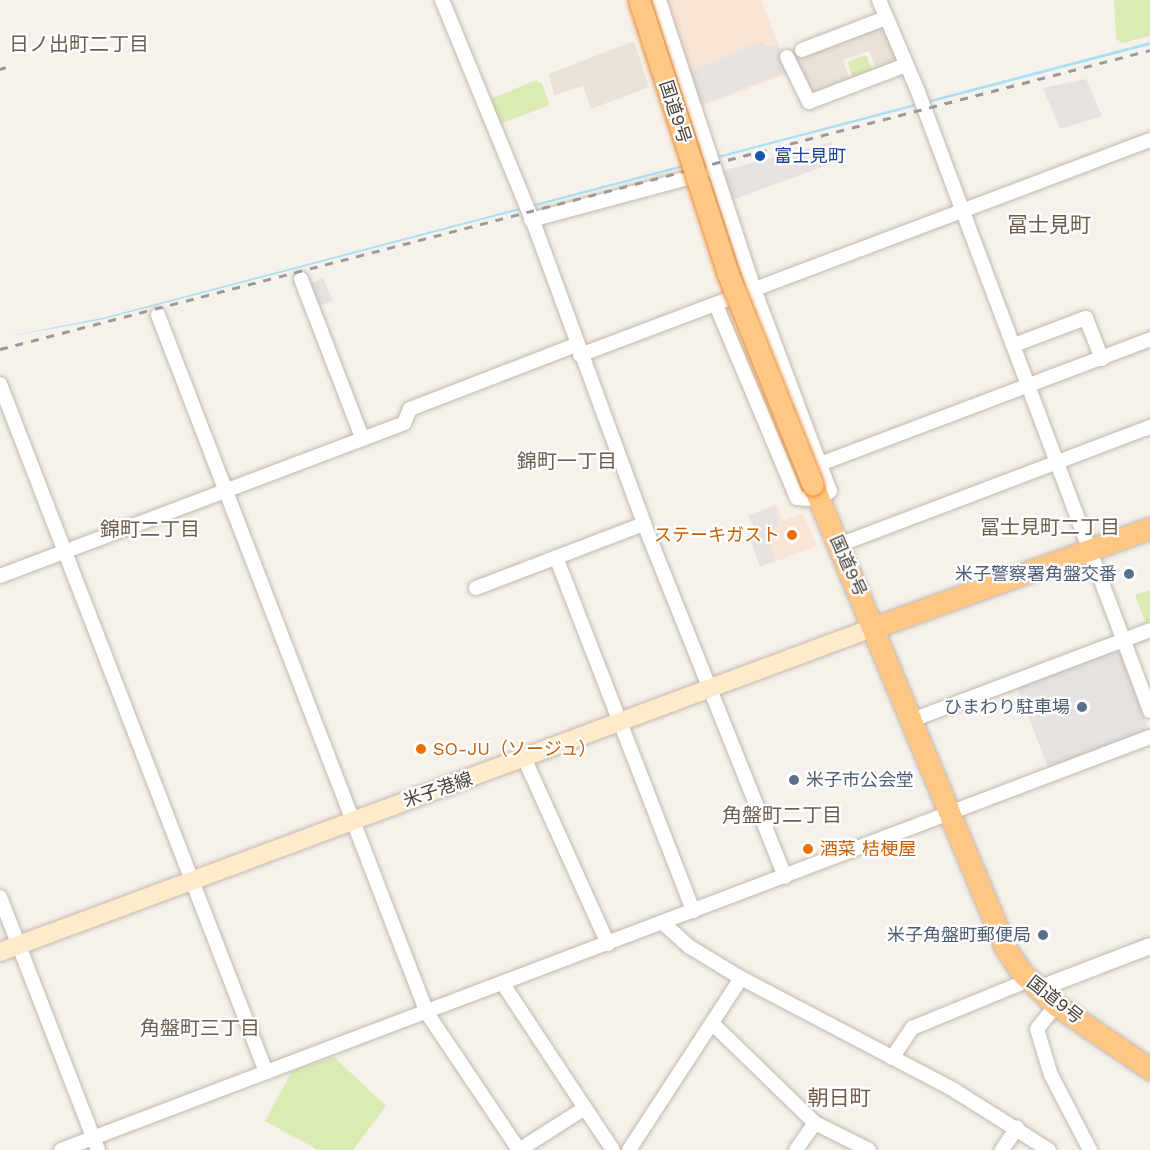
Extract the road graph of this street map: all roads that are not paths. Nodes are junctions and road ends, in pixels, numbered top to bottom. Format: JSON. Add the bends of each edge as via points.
{"nodes":[{"id":1,"x":639,"y":0,"type":"edge"},
{"id":2,"x":659,"y":0,"type":"edge"},
{"id":3,"x":879,"y":0,"type":"edge"},
{"id":4,"x":448,"y":2,"type":"edge"},
{"id":5,"x":886,"y":18,"type":"junction"},
{"id":6,"x":802,"y":50,"type":"dead end"},
{"id":7,"x":787,"y":57,"type":"dead end"},
{"id":8,"x":906,"y":65,"type":"junction"},
{"id":9,"x":1150,"y":140,"type":"edge"},
{"id":10,"x":715,"y":170,"type":"junction"},
{"id":11,"x":527,"y":211,"type":"junction"},
{"id":12,"x":963,"y":211,"type":"junction"},
{"id":13,"x":301,"y":279,"type":"dead end"},
{"id":14,"x":754,"y":289,"type":"junction"},
{"id":15,"x":716,"y":306,"type":"junction"},
{"id":16,"x":158,"y":315,"type":"dead end"},
{"id":17,"x":1149,"y":342,"type":"edge"},
{"id":18,"x":1014,"y":345,"type":"junction"},
{"id":19,"x":578,"y":350,"type":"junction"},
{"id":20,"x":1102,"y":359,"type":"junction"},
{"id":21,"x":0,"y":384,"type":"edge"},
{"id":22,"x":1028,"y":386,"type":"junction"},
{"id":23,"x":1150,"y":427,"type":"edge"},
{"id":24,"x":362,"y":437,"type":"junction"},
{"id":25,"x":1058,"y":461,"type":"junction"},
{"id":26,"x":820,"y":464,"type":"junction"},
{"id":27,"x":225,"y":490,"type":"junction"},
{"id":28,"x":816,"y":493,"type":"junction"},
{"id":29,"x":644,"y":524,"type":"junction"},
{"id":30,"x":1150,"y":528,"type":"edge"},
{"id":31,"x":839,"y":546,"type":"junction"},
{"id":32,"x":1090,"y":549,"type":"junction"},
{"id":33,"x":63,"y":553,"type":"junction"},
{"id":34,"x":556,"y":557,"type":"junction"},
{"id":35,"x":0,"y":576,"type":"edge"},
{"id":36,"x":476,"y":588,"type":"dead end"},
{"id":37,"x":875,"y":627,"type":"junction"},
{"id":38,"x":1150,"y":630,"type":"edge"},
{"id":39,"x":1124,"y":640,"type":"junction"},
{"id":40,"x":708,"y":688,"type":"junction"},
{"id":41,"x":1150,"y":711,"type":"edge"},
{"id":42,"x":912,"y":720,"type":"junction"},
{"id":43,"x":621,"y":722,"type":"junction"},
{"id":44,"x":1150,"y":737,"type":"edge"},
{"id":45,"x":525,"y":760,"type":"junction"},
{"id":46,"x":950,"y":813,"type":"junction"},
{"id":47,"x":351,"y":820,"type":"junction"},
{"id":48,"x":785,"y":877,"type":"junction"},
{"id":49,"x":190,"y":881,"type":"junction"},
{"id":50,"x":0,"y":897,"type":"edge"},
{"id":51,"x":693,"y":911,"type":"junction"},
{"id":52,"x":663,"y":922,"type":"junction"},
{"id":53,"x":608,"y":944,"type":"junction"},
{"id":54,"x":19,"y":945,"type":"junction"},
{"id":55,"x":1150,"y":946,"type":"edge"},
{"id":56,"x":0,"y":952,"type":"edge"},
{"id":57,"x":741,"y":978,"type":"junction"},
{"id":58,"x":503,"y":984,"type":"junction"},
{"id":59,"x":1034,"y":985,"type":"junction"},
{"id":60,"x":1056,"y":1005,"type":"junction"},
{"id":61,"x":427,"y":1013,"type":"junction"},
{"id":62,"x":712,"y":1023,"type":"junction"},
{"id":63,"x":892,"y":1058,"type":"junction"},
{"id":64,"x":1150,"y":1069,"type":"edge"},
{"id":65,"x":266,"y":1072,"type":"junction"},
{"id":66,"x":585,"y":1108,"type":"junction"},
{"id":67,"x":815,"y":1123,"type":"junction"},
{"id":68,"x":1017,"y":1128,"type":"junction"},
{"id":69,"x":95,"y":1144,"type":"edge"},
{"id":70,"x":61,"y":1150,"type":"edge"},
{"id":71,"x":519,"y":1150,"type":"edge"},
{"id":72,"x":614,"y":1150,"type":"edge"},
{"id":73,"x":629,"y":1150,"type":"edge"},
{"id":74,"x":796,"y":1150,"type":"edge"},
{"id":75,"x":870,"y":1150,"type":"edge"},
{"id":76,"x":1002,"y":1150,"type":"edge"},
{"id":77,"x":1049,"y":1150,"type":"edge"},
{"id":78,"x":1090,"y":1150,"type":"edge"}],
"edges":[{"from":1,"to":28,"type":"highway","name":"国道9号","bridge":true,"via":[[728,274]]},
{"from":2,"to":10,"type":"street"},
{"from":3,"to":5,"type":"street"},
{"from":4,"to":11,"type":"street"},
{"from":5,"to":6,"type":"street"},
{"from":5,"to":8,"type":"street"},
{"from":7,"to":8,"type":"street","via":[[809,102]]},
{"from":8,"to":12,"type":"street"},
{"from":9,"to":12,"type":"street"},
{"from":10,"to":11,"type":"street"},
{"from":10,"to":14,"type":"street"},
{"from":11,"to":19,"type":"street"},
{"from":12,"to":14,"type":"street"},
{"from":12,"to":18,"type":"street"},
{"from":13,"to":24,"type":"street"},
{"from":14,"to":15,"type":"street"},
{"from":14,"to":26,"type":"street"},
{"from":15,"to":19,"type":"street"},
{"from":15,"to":28,"type":"street","via":[[796,498]]},
{"from":16,"to":27,"type":"street"},
{"from":17,"to":20,"type":"street"},
{"from":18,"to":20,"type":"street","via":[[1086,318]]},
{"from":18,"to":22,"type":"street"},
{"from":19,"to":24,"type":"street","via":[[410,409],[404,423]]},
{"from":19,"to":29,"type":"street"},
{"from":20,"to":22,"type":"street"},
{"from":21,"to":33,"type":"street"},
{"from":22,"to":25,"type":"street"},
{"from":22,"to":26,"type":"street"},
{"from":23,"to":25,"type":"street"},
{"from":24,"to":27,"type":"street"},
{"from":25,"to":31,"type":"street"},
{"from":25,"to":32,"type":"street"},
{"from":26,"to":28,"type":"street","via":[[830,491]]},
{"from":27,"to":33,"type":"street"},
{"from":27,"to":47,"type":"street"},
{"from":28,"to":31,"type":"highway","name":"国道9号"},
{"from":29,"to":34,"type":"street"},
{"from":29,"to":40,"type":"street"},
{"from":30,"to":32,"type":"highway"},
{"from":31,"to":37,"type":"highway","name":"国道9号"},
{"from":32,"to":37,"type":"highway"},
{"from":32,"to":39,"type":"street"},
{"from":33,"to":35,"type":"street"},
{"from":33,"to":49,"type":"street"},
{"from":34,"to":36,"type":"street"},
{"from":34,"to":43,"type":"street"},
{"from":37,"to":40,"type":"main road","name":"米子港線"},
{"from":37,"to":42,"type":"highway","name":"国道9号"},
{"from":38,"to":39,"type":"street"},
{"from":39,"to":41,"type":"street"},
{"from":39,"to":42,"type":"street"},
{"from":40,"to":43,"type":"main road","name":"米子港線"},
{"from":40,"to":48,"type":"street"},
{"from":42,"to":46,"type":"highway","name":"国道9号"},
{"from":43,"to":45,"type":"main road","name":"米子港線"},
{"from":43,"to":51,"type":"street"},
{"from":44,"to":46,"type":"street"},
{"from":45,"to":47,"type":"main road","name":"米子港線"},
{"from":45,"to":53,"type":"street"},
{"from":46,"to":48,"type":"street"},
{"from":46,"to":59,"type":"highway","name":"国道9号","via":[[999,934]]},
{"from":47,"to":49,"type":"main road","name":"米子港線"},
{"from":47,"to":61,"type":"street"},
{"from":48,"to":51,"type":"street"},
{"from":49,"to":54,"type":"main road","name":"米子港線"},
{"from":49,"to":65,"type":"street"},
{"from":50,"to":54,"type":"street"},
{"from":51,"to":52,"type":"street"},
{"from":52,"to":53,"type":"street"},
{"from":52,"to":57,"type":"street","via":[[690,947]]},
{"from":53,"to":58,"type":"street"},
{"from":54,"to":56,"type":"main road","name":"米子港線"},
{"from":54,"to":69,"type":"street"},
{"from":55,"to":59,"type":"street"},
{"from":57,"to":62,"type":"street"},
{"from":57,"to":63,"type":"street"},
{"from":58,"to":61,"type":"street"},
{"from":58,"to":66,"type":"street"},
{"from":59,"to":60,"type":"highway","name":"国道9号"},
{"from":59,"to":63,"type":"street","via":[[912,1028]]},
{"from":60,"to":64,"type":"highway","name":"国道9号"},
{"from":60,"to":78,"type":"street","via":[[1037,1029],[1051,1076]]},
{"from":61,"to":65,"type":"street"},
{"from":61,"to":71,"type":"street"},
{"from":62,"to":67,"type":"street"},
{"from":62,"to":73,"type":"street"},
{"from":63,"to":68,"type":"street"},
{"from":65,"to":69,"type":"street"},
{"from":66,"to":71,"type":"street"},
{"from":66,"to":72,"type":"street"},
{"from":67,"to":74,"type":"street"},
{"from":67,"to":75,"type":"street"},
{"from":68,"to":76,"type":"street"},
{"from":68,"to":77,"type":"street"},
{"from":69,"to":70,"type":"street"}]}
